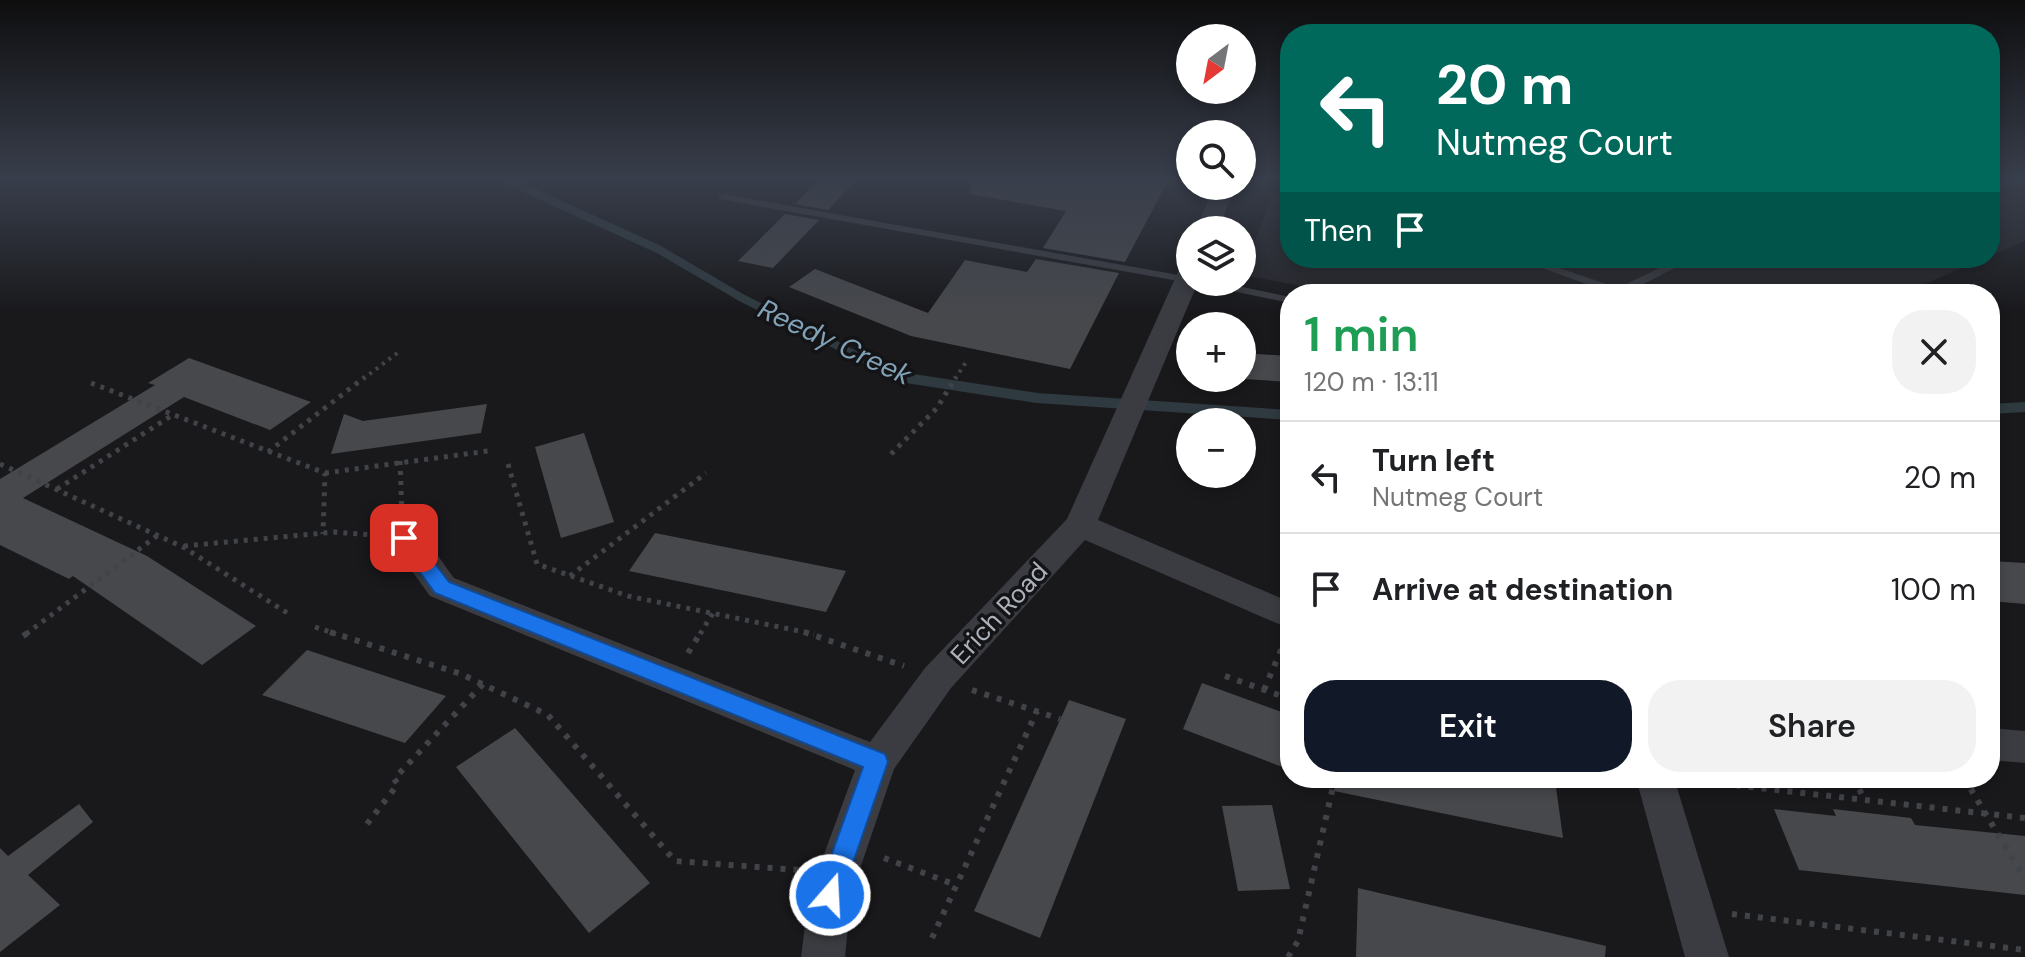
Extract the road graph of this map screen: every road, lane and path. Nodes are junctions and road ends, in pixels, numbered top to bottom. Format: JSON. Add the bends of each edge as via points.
{"nodes":[{"id":1,"x":878,"y":224,"type":"edge"},
{"id":2,"x":1548,"y":268,"type":"edge"},
{"id":3,"x":1668,"y":268,"type":"edge"},
{"id":4,"x":1176,"y":275,"type":"edge"},
{"id":5,"x":1595,"y":284,"type":"edge"},
{"id":6,"x":1635,"y":284,"type":"edge"},
{"id":7,"x":1256,"y":292,"type":"edge"},
{"id":8,"x":1184,"y":296,"type":"edge"},
{"id":9,"x":1280,"y":298,"type":"edge"},
{"id":10,"x":400,"y":351,"type":"dead end"},
{"id":11,"x":968,"y":359,"type":"dead end"},
{"id":12,"x":91,"y":383,"type":"dead end"},
{"id":13,"x":171,"y":416,"type":"junction"},
{"id":14,"x":488,"y":451,"type":"dead end"},
{"id":15,"x":267,"y":453,"type":"junction"},
{"id":16,"x":891,"y":454,"type":"dead end"},
{"id":17,"x":400,"y":461,"type":"junction"},
{"id":18,"x":0,"y":464,"type":"edge"},
{"id":19,"x":508,"y":464,"type":"dead end"},
{"id":20,"x":325,"y":473,"type":"junction"},
{"id":21,"x":706,"y":473,"type":"dead end"},
{"id":22,"x":399,"y":489,"type":"dead end"},
{"id":23,"x":56,"y":490,"type":"junction"},
{"id":24,"x":1080,"y":525,"type":"junction"},
{"id":25,"x":335,"y":532,"type":"dead end"},
{"id":26,"x":323,"y":534,"type":"junction"},
{"id":27,"x":158,"y":535,"type":"junction"},
{"id":28,"x":404,"y":538,"type":"dead end"},
{"id":29,"x":183,"y":547,"type":"junction"},
{"id":30,"x":569,"y":576,"type":"junction"},
{"id":31,"x":713,"y":613,"type":"junction"},
{"id":32,"x":289,"y":614,"type":"dead end"},
{"id":33,"x":315,"y":627,"type":"dead end"},
{"id":34,"x":1280,"y":628,"type":"edge"},
{"id":35,"x":23,"y":636,"type":"dead end"},
{"id":36,"x":1280,"y":647,"type":"edge"},
{"id":37,"x":683,"y":660,"type":"dead end"},
{"id":38,"x":909,"y":667,"type":"dead end"},
{"id":39,"x":1225,"y":676,"type":"dead end"},
{"id":40,"x":483,"y":684,"type":"junction"},
{"id":41,"x":972,"y":690,"type":"dead end"},
{"id":42,"x":1264,"y":690,"type":"junction"},
{"id":43,"x":1280,"y":696,"type":"edge"},
{"id":44,"x":1037,"y":711,"type":"junction"},
{"id":45,"x":1060,"y":719,"type":"dead end"},
{"id":46,"x":2000,"y":745,"type":"edge"},
{"id":47,"x":2025,"y":747,"type":"edge"},
{"id":48,"x":877,"y":762,"type":"junction"},
{"id":49,"x":1333,"y":788,"type":"edge"},
{"id":50,"x":1658,"y":788,"type":"edge"},
{"id":51,"x":1759,"y":788,"type":"edge"},
{"id":52,"x":1858,"y":788,"type":"edge"},
{"id":53,"x":1970,"y":788,"type":"edge"},
{"id":54,"x":1865,"y":800,"type":"junction"},
{"id":55,"x":1986,"y":814,"type":"junction"},
{"id":56,"x":2025,"y":818,"type":"edge"},
{"id":57,"x":367,"y":824,"type":"dead end"},
{"id":58,"x":884,"y":858,"type":"dead end"},
{"id":59,"x":799,"y":870,"type":"dead end"},
{"id":60,"x":2025,"y":879,"type":"edge"},
{"id":61,"x":956,"y":885,"type":"junction"},
{"id":62,"x":1737,"y":914,"type":"dead end"},
{"id":63,"x":932,"y":938,"type":"dead end"},
{"id":64,"x":2025,"y":950,"type":"edge"},
{"id":65,"x":823,"y":957,"type":"edge"},
{"id":66,"x":1288,"y":957,"type":"edge"},
{"id":67,"x":1707,"y":957,"type":"edge"}],
"edges":[{"from":1,"to":4,"type":"lane"},
{"from":2,"to":5,"type":"lane"},
{"from":3,"to":6,"type":"lane"},
{"from":7,"to":9,"type":"lane"},
{"from":8,"to":24,"type":"street","name":"Erich Road","via":[[1140,382]]},
{"from":10,"to":15,"type":"path"},
{"from":11,"to":16,"type":"path","via":[[937,408]]},
{"from":12,"to":13,"type":"path"},
{"from":13,"to":15,"type":"path"},
{"from":13,"to":23,"type":"path"},
{"from":14,"to":17,"type":"path"},
{"from":15,"to":20,"type":"path"},
{"from":17,"to":20,"type":"path"},
{"from":17,"to":22,"type":"path"},
{"from":18,"to":23,"type":"path"},
{"from":19,"to":30,"type":"path","via":[[537,564]]},
{"from":20,"to":26,"type":"path"},
{"from":21,"to":30,"type":"path"},
{"from":23,"to":27,"type":"path"},
{"from":24,"to":34,"type":"street"},
{"from":24,"to":48,"type":"street","name":"Erich Road","via":[[938,678]]},
{"from":25,"to":26,"type":"path"},
{"from":26,"to":29,"type":"path"},
{"from":27,"to":29,"type":"path"},
{"from":27,"to":35,"type":"path"},
{"from":28,"to":48,"type":"street","via":[[442,587]]},
{"from":29,"to":32,"type":"path"},
{"from":30,"to":31,"type":"path","via":[[628,596]]},
{"from":31,"to":37,"type":"path"},
{"from":31,"to":38,"type":"path","via":[[820,635]]},
{"from":33,"to":40,"type":"path"},
{"from":36,"to":42,"type":"path"},
{"from":39,"to":42,"type":"path"},
{"from":40,"to":57,"type":"path","via":[[394,779],[398,784]]},
{"from":40,"to":59,"type":"path","via":[[548,715],[675,861]]},
{"from":41,"to":44,"type":"path"},
{"from":42,"to":43,"type":"path"},
{"from":44,"to":45,"type":"path"},
{"from":44,"to":61,"type":"path"},
{"from":46,"to":47,"type":"street"},
{"from":48,"to":65,"type":"street","name":"Erich Road","via":[[830,895]]},
{"from":49,"to":66,"type":"path","via":[[1298,941]]},
{"from":50,"to":67,"type":"street"},
{"from":51,"to":54,"type":"path"},
{"from":52,"to":54,"type":"path"},
{"from":53,"to":55,"type":"path"},
{"from":54,"to":55,"type":"path"},
{"from":55,"to":56,"type":"path"},
{"from":55,"to":60,"type":"path"},
{"from":58,"to":61,"type":"path"},
{"from":61,"to":63,"type":"path"},
{"from":62,"to":64,"type":"path"}]}
